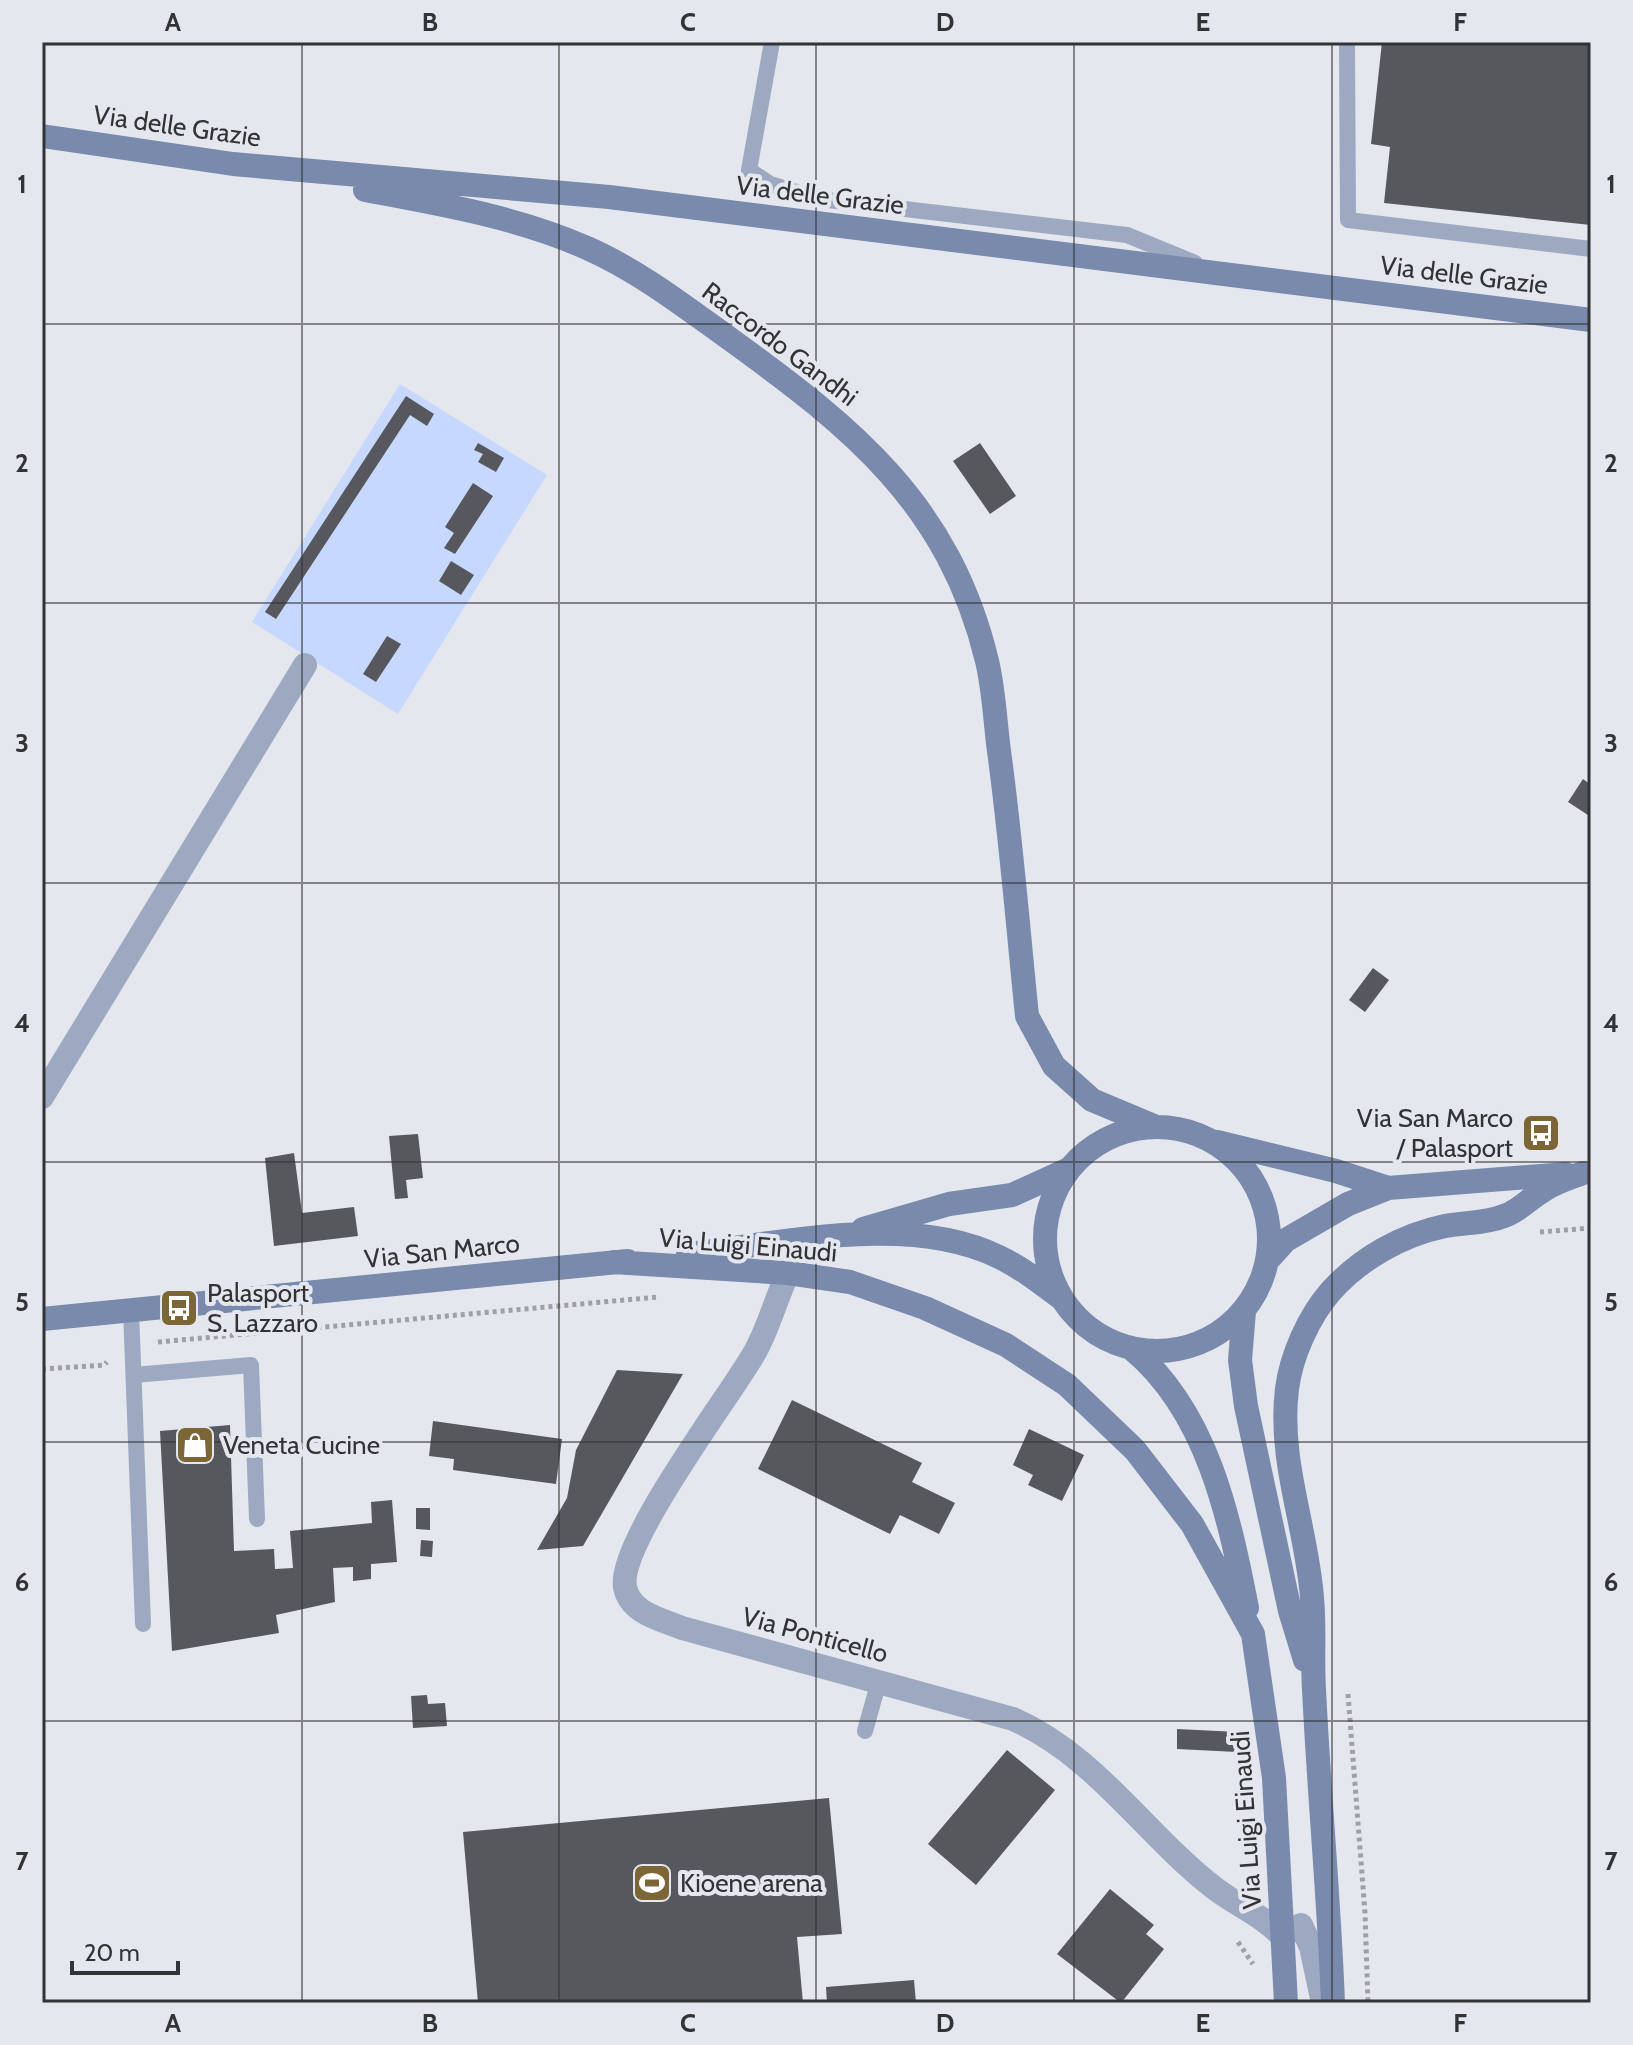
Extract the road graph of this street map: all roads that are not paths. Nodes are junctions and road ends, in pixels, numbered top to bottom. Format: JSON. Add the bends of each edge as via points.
{"nodes":[{"id":1,"x":772,"y":42,"type":"edge"},
{"id":2,"x":1347,"y":42,"type":"edge"},
{"id":3,"x":42,"y":136,"type":"edge"},
{"id":4,"x":233,"y":164,"type":"junction"},
{"id":5,"x":1591,"y":249,"type":"edge"},
{"id":6,"x":1215,"y":272,"type":"junction"},
{"id":7,"x":1591,"y":320,"type":"edge"},
{"id":8,"x":305,"y":665,"type":"dead end"},
{"id":9,"x":42,"y":1097,"type":"edge"},
{"id":10,"x":1154,"y":1126,"type":"junction"},
{"id":11,"x":1211,"y":1140,"type":"junction"},
{"id":12,"x":1067,"y":1170,"type":"junction"},
{"id":13,"x":1587,"y":1172,"type":"edge"},
{"id":14,"x":1388,"y":1188,"type":"junction"},
{"id":15,"x":846,"y":1235,"type":"junction"},
{"id":16,"x":1267,"y":1261,"type":"junction"},
{"id":17,"x":613,"y":1262,"type":"junction"},
{"id":18,"x":788,"y":1273,"type":"junction"},
{"id":19,"x":1061,"y":1298,"type":"junction"},
{"id":20,"x":131,"y":1311,"type":"junction"},
{"id":21,"x":1244,"y":1311,"type":"junction"},
{"id":22,"x":42,"y":1318,"type":"edge"},
{"id":23,"x":1132,"y":1349,"type":"junction"},
{"id":24,"x":134,"y":1375,"type":"junction"},
{"id":25,"x":257,"y":1519,"type":"dead end"},
{"id":26,"x":143,"y":1624,"type":"dead end"},
{"id":27,"x":1253,"y":1634,"type":"junction"},
{"id":28,"x":879,"y":1681,"type":"junction"},
{"id":29,"x":1314,"y":1689,"type":"junction"},
{"id":30,"x":865,"y":1731,"type":"dead end"},
{"id":31,"x":1282,"y":1936,"type":"junction"},
{"id":32,"x":1286,"y":2003,"type":"edge"},
{"id":33,"x":1323,"y":2003,"type":"edge"},
{"id":34,"x":1333,"y":2003,"type":"edge"}],
"edges":[{"from":1,"to":6,"type":"lane","via":[[749,170],[770,184],[819,199],[1127,235]]},
{"from":2,"to":5,"type":"lane","via":[[1348,220]]},
{"from":3,"to":4,"type":"street","name":"Via delle Grazie"},
{"from":4,"to":6,"type":"street","name":"Via delle Grazie","via":[[609,197]]},
{"from":4,"to":10,"type":"street","name":"Raccordo Gandhi","via":[[438,202],[586,248],[652,282],[803,392],[901,483],[927,518],[964,591],[987,661],[1027,1016],[1054,1066],[1092,1100]]},
{"from":6,"to":7,"type":"street","name":"Via delle Grazie"},
{"from":8,"to":9,"type":"street"},
{"from":10,"to":11,"type":"street"},
{"from":10,"to":12,"type":"street","via":[[1105,1138]]},
{"from":11,"to":14,"type":"street"},
{"from":11,"to":16,"type":"street","via":[[1247,1171],[1267,1214]]},
{"from":12,"to":15,"type":"street","name":"Via San Marco","via":[[1012,1195],[949,1204]]},
{"from":12,"to":19,"type":"street","via":[[1047,1211],[1045,1256]]},
{"from":13,"to":14,"type":"street"},
{"from":13,"to":29,"type":"street","via":[[1546,1188],[1508,1215],[1416,1233],[1381,1251],[1352,1270],[1310,1322],[1287,1387],[1285,1430],[1312,1597]]},
{"from":14,"to":16,"type":"street","via":[[1286,1240]]},
{"from":15,"to":17,"type":"street","name":"Via San Marco"},
{"from":15,"to":19,"type":"street","name":"Via San Marco","via":[[962,1243],[1016,1266]]},
{"from":16,"to":21,"type":"street"},
{"from":17,"to":18,"type":"street","name":"Via Luigi Einaudi"},
{"from":17,"to":20,"type":"street","name":"Via San Marco"},
{"from":18,"to":27,"type":"street","name":"Via Luigi Einaudi","via":[[850,1282],[925,1308],[1006,1345],[1067,1385],[1135,1450],[1192,1524]]},
{"from":18,"to":28,"type":"street","name":"Via Ponticello","via":[[756,1350],[656,1504],[628,1566],[626,1590],[637,1609],[682,1628]]},
{"from":19,"to":23,"type":"street","via":[[1104,1339]]},
{"from":20,"to":22,"type":"street","name":"Via San Marco"},
{"from":20,"to":24,"type":"lane"},
{"from":21,"to":23,"type":"street","via":[[1193,1346]]},
{"from":21,"to":29,"type":"street","via":[[1240,1360],[1246,1406],[1290,1611]]},
{"from":23,"to":27,"type":"street","name":"Via Luigi Einaudi","via":[[1174,1394],[1204,1450],[1237,1557]]},
{"from":24,"to":25,"type":"lane","via":[[251,1365]]},
{"from":24,"to":26,"type":"lane"},
{"from":27,"to":31,"type":"street","name":"Via Luigi Einaudi","via":[[1274,1778]]},
{"from":28,"to":30,"type":"lane"},
{"from":28,"to":31,"type":"street","name":"Via Ponticello","via":[[1013,1719],[1044,1733],[1074,1755],[1212,1887],[1266,1919]]},
{"from":29,"to":34,"type":"street"},
{"from":31,"to":32,"type":"street","name":"Via Luigi Einaudi"},
{"from":31,"to":33,"type":"street","via":[[1301,1925]]}]}
